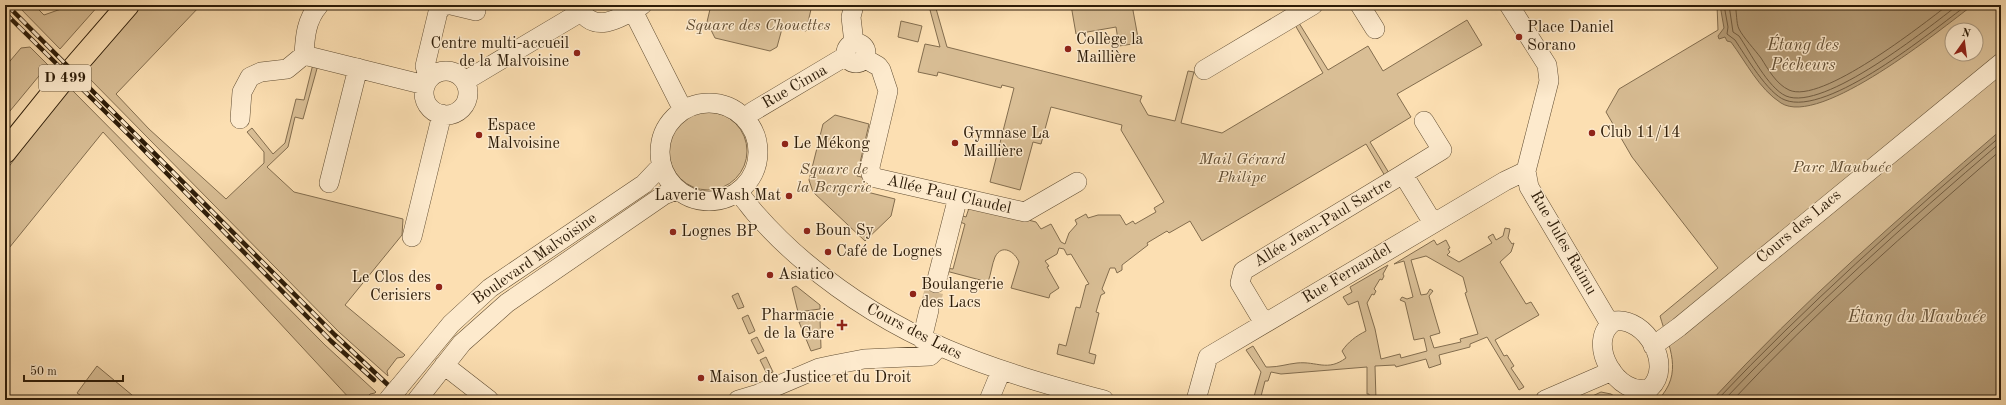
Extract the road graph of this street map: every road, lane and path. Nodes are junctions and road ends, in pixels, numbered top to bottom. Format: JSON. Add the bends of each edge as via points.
{"nodes":[{"id":1,"x":111,"y":5,"type":"edge"},
{"id":2,"x":128,"y":5,"type":"edge"},
{"id":3,"x":318,"y":5,"type":"edge"},
{"id":4,"x":450,"y":5,"type":"edge"},
{"id":5,"x":854,"y":5,"type":"edge"},
{"id":6,"x":1312,"y":5,"type":"edge"},
{"id":7,"x":1360,"y":5,"type":"edge"},
{"id":8,"x":1509,"y":5,"type":"edge"},
{"id":9,"x":635,"y":7,"type":"edge"},
{"id":10,"x":580,"y":8,"type":"edge"},
{"id":11,"x":1292,"y":10,"type":"edge"},
{"id":12,"x":476,"y":11,"type":"dead end"},
{"id":13,"x":1375,"y":29,"type":"dead end"},
{"id":14,"x":855,"y":52,"type":"junction"},
{"id":15,"x":304,"y":55,"type":"junction"},
{"id":16,"x":2001,"y":62,"type":"edge"},
{"id":17,"x":358,"y":68,"type":"junction"},
{"id":18,"x":1204,"y":70,"type":"dead end"},
{"id":19,"x":465,"y":81,"type":"junction"},
{"id":20,"x":427,"y":82,"type":"junction"},
{"id":21,"x":683,"y":110,"type":"junction"},
{"id":22,"x":442,"y":114,"type":"junction"},
{"id":23,"x":240,"y":119,"type":"dead end"},
{"id":24,"x":745,"y":119,"type":"junction"},
{"id":25,"x":1424,"y":121,"type":"dead end"},
{"id":26,"x":5,"y":131,"type":"edge"},
{"id":27,"x":5,"y":152,"type":"edge"},
{"id":28,"x":661,"y":166,"type":"junction"},
{"id":29,"x":1526,"y":172,"type":"junction"},
{"id":30,"x":1403,"y":174,"type":"junction"},
{"id":31,"x":1078,"y":182,"type":"dead end"},
{"id":32,"x":329,"y":183,"type":"dead end"},
{"id":33,"x":677,"y":190,"type":"junction"},
{"id":34,"x":737,"y":192,"type":"junction"},
{"id":35,"x":958,"y":197,"type":"junction"},
{"id":36,"x":1433,"y":223,"type":"junction"},
{"id":37,"x":412,"y":238,"type":"dead end"},
{"id":38,"x":936,"y":283,"type":"tunnel mouth"},
{"id":39,"x":929,"y":310,"type":"tunnel mouth"},
{"id":40,"x":1264,"y":323,"type":"junction"},
{"id":41,"x":1610,"y":324,"type":"junction"},
{"id":42,"x":930,"y":343,"type":"junction"},
{"id":43,"x":1653,"y":346,"type":"junction"},
{"id":44,"x":444,"y":365,"type":"junction"},
{"id":45,"x":1001,"y":371,"type":"junction"},
{"id":46,"x":1612,"y":371,"type":"junction"},
{"id":47,"x":393,"y":393,"type":"edge"},
{"id":48,"x":1653,"y":394,"type":"edge"},
{"id":49,"x":417,"y":400,"type":"edge"},
{"id":50,"x":489,"y":400,"type":"edge"},
{"id":51,"x":738,"y":400,"type":"edge"},
{"id":52,"x":989,"y":400,"type":"edge"},
{"id":53,"x":1104,"y":400,"type":"edge"},
{"id":54,"x":1196,"y":400,"type":"edge"},
{"id":55,"x":1545,"y":400,"type":"edge"}],
"edges":[{"from":1,"to":26,"type":"highway","number":"D 499"},
{"from":2,"to":27,"type":"highway","number":"D 499"},
{"from":3,"to":15,"type":"street","via":[[309,19]]},
{"from":4,"to":12,"type":"street"},
{"from":4,"to":20,"type":"street","via":[[443,6],[438,12],[425,66]]},
{"from":5,"to":14,"type":"street","via":[[852,17]]},
{"from":6,"to":11,"type":"street"},
{"from":7,"to":13,"type":"street"},
{"from":8,"to":29,"type":"street","name":"Rue Jules Raimu","via":[[1547,64],[1549,73],[1549,82]]},
{"from":9,"to":10,"type":"street","via":[[603,23],[587,19]]},
{"from":9,"to":21,"type":"street"},
{"from":10,"to":19,"type":"street"},
{"from":11,"to":18,"type":"street"},
{"from":14,"to":24,"type":"street","name":"Rue Cinna","via":[[752,112]]},
{"from":14,"to":35,"type":"street","name":"Allée Paul Claudel","via":[[878,66],[888,91],[870,167],[871,174],[876,178]]},
{"from":15,"to":17,"type":"street"},
{"from":15,"to":23,"type":"street","via":[[287,69],[260,72],[250,77],[242,92]]},
{"from":16,"to":43,"type":"street","name":"Cours des Lacs"},
{"from":17,"to":20,"type":"street"},
{"from":17,"to":32,"type":"street"},
{"from":19,"to":20,"type":"street","via":[[449,70],[435,74]]},
{"from":19,"to":22,"type":"street","via":[[469,90],[466,103],[456,113]]},
{"from":20,"to":22,"type":"street","via":[[424,93],[429,107]]},
{"from":21,"to":24,"type":"street","via":[[696,105],[715,104],[734,110]]},
{"from":21,"to":28,"type":"street","via":[[665,128],[660,140]]},
{"from":22,"to":37,"type":"street"},
{"from":24,"to":34,"type":"street","via":[[753,130],[758,157],[747,182]]},
{"from":25,"to":30,"type":"street","via":[[1442,150]]},
{"from":28,"to":33,"type":"street"},
{"from":28,"to":47,"type":"street","name":"Boulevard Malvoisine","via":[[644,184],[490,288],[451,324]]},
{"from":29,"to":36,"type":"street","name":"Rue Fernandel","via":[[1505,181]]},
{"from":29,"to":41,"type":"street","name":"Rue Jules Raimu","via":[[1529,186]]},
{"from":30,"to":36,"type":"street","name":"Allée Jean-Paul Sartre"},
{"from":30,"to":40,"type":"street","name":"Allée Jean-Paul Sartre","via":[[1243,271],[1240,284]]},
{"from":31,"to":35,"type":"street","name":"Allée Paul Claudel","via":[[1025,212]]},
{"from":33,"to":34,"type":"street","via":[[686,196],[707,201],[728,198]]},
{"from":33,"to":44,"type":"street","name":"Boulevard Malvoisine","via":[[664,195],[507,303],[471,334]]},
{"from":34,"to":42,"type":"street","name":"Cours des Lacs","via":[[776,235],[821,275],[875,314]]},
{"from":35,"to":38,"type":"street"},
{"from":36,"to":40,"type":"street","name":"Rue Fernandel"},
{"from":39,"to":42,"type":"street"},
{"from":40,"to":54,"type":"street","name":"Rue Fernandel","via":[[1208,357]]},
{"from":41,"to":43,"type":"street","via":[[1620,321],[1634,324]]},
{"from":41,"to":46,"type":"street","via":[[1605,330],[1602,343]]},
{"from":42,"to":45,"type":"street","name":"Cours des Lacs"},
{"from":42,"to":51,"type":"street","via":[[930,356],[864,359],[826,367]]},
{"from":43,"to":48,"type":"street","via":[[1658,355],[1660,370]]},
{"from":44,"to":49,"type":"street","name":"Boulevard Malvoisine"},
{"from":44,"to":50,"type":"street"},
{"from":45,"to":52,"type":"street"},
{"from":45,"to":53,"type":"street","name":"Cours des Lacs"},
{"from":46,"to":48,"type":"street","via":[[1624,384]]},
{"from":46,"to":55,"type":"street"}]}
